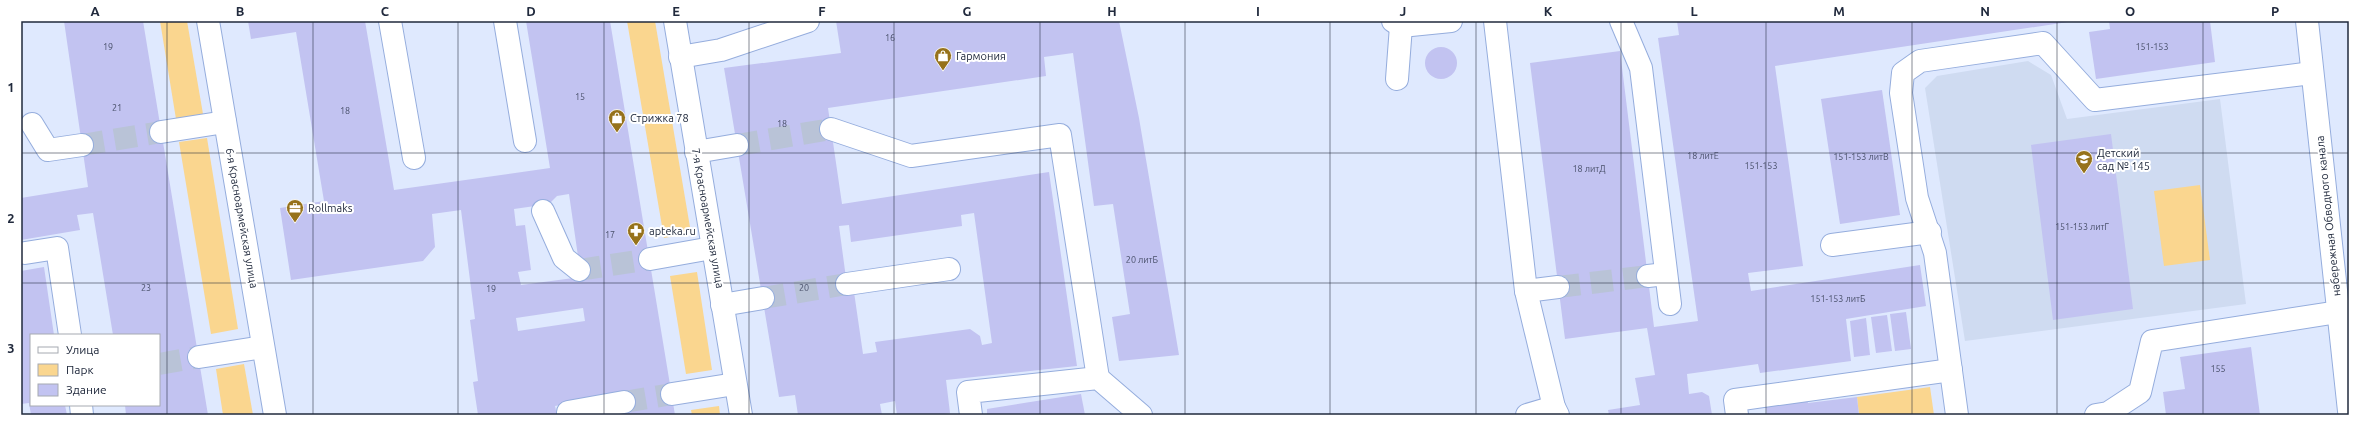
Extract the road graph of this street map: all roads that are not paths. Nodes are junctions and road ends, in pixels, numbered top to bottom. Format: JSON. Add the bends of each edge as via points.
{"nodes":[{"id":1,"x":208,"y":21,"type":"edge"},
{"id":2,"x":390,"y":21,"type":"edge"},
{"id":3,"x":505,"y":21,"type":"edge"},
{"id":4,"x":674,"y":21,"type":"edge"},
{"id":5,"x":808,"y":21,"type":"edge"},
{"id":6,"x":1451,"y":21,"type":"edge"},
{"id":7,"x":1495,"y":21,"type":"edge"},
{"id":8,"x":1622,"y":21,"type":"edge"},
{"id":9,"x":2306,"y":21,"type":"edge"},
{"id":10,"x":1397,"y":24,"type":"edge"},
{"id":11,"x":680,"y":57,"type":"junction"},
{"id":12,"x":2312,"y":73,"type":"junction"},
{"id":13,"x":1397,"y":79,"type":"dead end"},
{"id":14,"x":225,"y":122,"type":"junction"},
{"id":15,"x":32,"y":124,"type":"dead end"},
{"id":16,"x":831,"y":129,"type":"tunnel mouth"},
{"id":17,"x":161,"y":132,"type":"tunnel mouth"},
{"id":18,"x":526,"y":141,"type":"dead end"},
{"id":19,"x":82,"y":145,"type":"tunnel mouth"},
{"id":20,"x":737,"y":145,"type":"tunnel mouth"},
{"id":21,"x":696,"y":152,"type":"junction"},
{"id":22,"x":414,"y":158,"type":"dead end"},
{"id":23,"x":543,"y":211,"type":"dead end"},
{"id":24,"x":1930,"y":232,"type":"junction"},
{"id":25,"x":1832,"y":245,"type":"dead end"},
{"id":26,"x":712,"y":248,"type":"junction"},
{"id":27,"x":25,"y":253,"type":"dead end"},
{"id":28,"x":650,"y":258,"type":"tunnel mouth"},
{"id":29,"x":949,"y":269,"type":"dead end"},
{"id":30,"x":579,"y":270,"type":"dead end"},
{"id":31,"x":847,"y":284,"type":"tunnel mouth"},
{"id":32,"x":1558,"y":287,"type":"tunnel mouth"},
{"id":33,"x":1526,"y":291,"type":"junction"},
{"id":34,"x":763,"y":298,"type":"tunnel mouth"},
{"id":35,"x":1670,"y":304,"type":"dead end"},
{"id":36,"x":722,"y":305,"type":"junction"},
{"id":37,"x":2338,"y":312,"type":"junction"},
{"id":38,"x":70,"y":334,"type":"edge"},
{"id":39,"x":263,"y":347,"type":"junction"},
{"id":40,"x":199,"y":357,"type":"tunnel mouth"},
{"id":41,"x":1951,"y":370,"type":"junction"},
{"id":42,"x":1098,"y":378,"type":"junction"},
{"id":43,"x":735,"y":384,"type":"junction"},
{"id":44,"x":672,"y":394,"type":"tunnel mouth"},
{"id":45,"x":624,"y":402,"type":"tunnel mouth"},
{"id":46,"x":1556,"y":411,"type":"edge"},
{"id":47,"x":2349,"y":411,"type":"edge"},
{"id":48,"x":275,"y":415,"type":"edge"},
{"id":49,"x":568,"y":415,"type":"edge"},
{"id":50,"x":741,"y":415,"type":"edge"},
{"id":51,"x":971,"y":415,"type":"edge"},
{"id":52,"x":1141,"y":415,"type":"edge"},
{"id":53,"x":1527,"y":415,"type":"edge"},
{"id":54,"x":1737,"y":415,"type":"edge"},
{"id":55,"x":1957,"y":415,"type":"edge"},
{"id":56,"x":2096,"y":415,"type":"edge"}],
"edges":[{"from":1,"to":14,"type":"street","name":"6-я Красноармейская улица"},
{"from":2,"to":22,"type":"street"},
{"from":3,"to":18,"type":"street"},
{"from":4,"to":11,"type":"street","name":"7-я Красноармейская улица"},
{"from":5,"to":11,"type":"street","via":[[721,50]]},
{"from":6,"to":10,"type":"street"},
{"from":7,"to":33,"type":"street"},
{"from":8,"to":35,"type":"street","via":[[1641,68],[1657,275]]},
{"from":9,"to":12,"type":"street","name":"набережная Обводного канала"},
{"from":10,"to":13,"type":"street"},
{"from":11,"to":21,"type":"street","name":"7-я Красноармейская улица"},
{"from":12,"to":24,"type":"street","via":[[2095,100],[2043,42],[1920,61],[1903,73],[1901,94],[1917,198]]},
{"from":12,"to":37,"type":"street","name":"набережная Обводного канала"},
{"from":14,"to":17,"type":"street"},
{"from":14,"to":39,"type":"street","name":"6-я Красноармейская улица"},
{"from":15,"to":19,"type":"street","via":[[48,150]]},
{"from":16,"to":42,"type":"street","via":[[911,156],[1060,135]]},
{"from":20,"to":21,"type":"street"},
{"from":21,"to":26,"type":"street","name":"7-я Красноармейская улица"},
{"from":23,"to":30,"type":"street","via":[[564,258]]},
{"from":24,"to":25,"type":"street"},
{"from":24,"to":41,"type":"street"},
{"from":26,"to":28,"type":"street"},
{"from":26,"to":36,"type":"street","name":"7-я Красноармейская улица"},
{"from":27,"to":38,"type":"street","via":[[57,248]]},
{"from":29,"to":31,"type":"street"},
{"from":32,"to":33,"type":"street"},
{"from":33,"to":46,"type":"street"},
{"from":34,"to":36,"type":"street"},
{"from":36,"to":43,"type":"street","name":"7-я Красноармейская улица"},
{"from":37,"to":47,"type":"street","name":"набережная Обводного канала"},
{"from":37,"to":56,"type":"street","via":[[2152,341],[2140,392],[2108,413]]},
{"from":39,"to":40,"type":"street"},
{"from":39,"to":48,"type":"street","name":"6-я Красноармейская улица"},
{"from":41,"to":54,"type":"street","via":[[1735,400]]},
{"from":41,"to":55,"type":"street"},
{"from":42,"to":51,"type":"street","via":[[968,392]]},
{"from":42,"to":52,"type":"street"},
{"from":43,"to":44,"type":"street"},
{"from":43,"to":50,"type":"street","name":"7-я Красноармейская улица"},
{"from":45,"to":49,"type":"street","via":[[568,412]]},
{"from":46,"to":53,"type":"street"}]}
